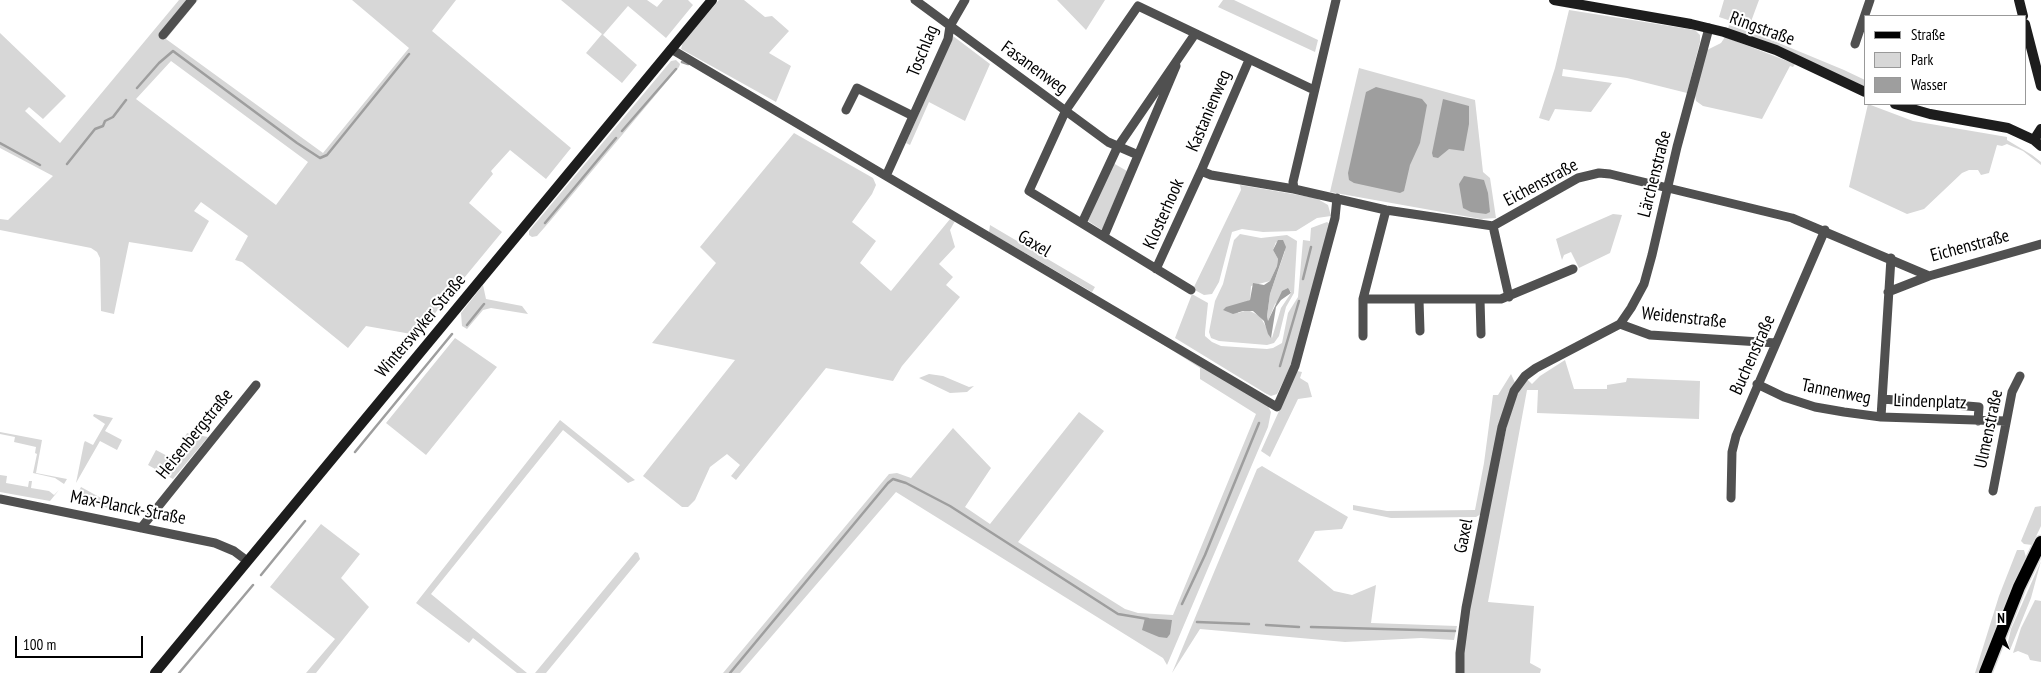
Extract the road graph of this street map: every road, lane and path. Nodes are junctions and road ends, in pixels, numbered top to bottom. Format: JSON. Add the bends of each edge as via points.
{"nodes":[{"id":1,"x":192,"y":0,"type":"edge"},
{"id":2,"x":712,"y":0,"type":"edge"},
{"id":3,"x":915,"y":0,"type":"edge"},
{"id":4,"x":965,"y":0,"type":"edge"},
{"id":5,"x":1554,"y":0,"type":"edge"},
{"id":6,"x":1870,"y":0,"type":"edge"},
{"id":7,"x":2020,"y":0,"type":"edge"},
{"id":8,"x":1335,"y":1,"type":"edge"},
{"id":9,"x":1865,"y":15,"type":"edge"},
{"id":10,"x":2023,"y":15,"type":"edge"},
{"id":11,"x":1864,"y":18,"type":"edge"},
{"id":12,"x":950,"y":26,"type":"junction"},
{"id":13,"x":1708,"y":28,"type":"junction"},
{"id":14,"x":2026,"y":28,"type":"edge"},
{"id":15,"x":1194,"y":34,"type":"junction"},
{"id":16,"x":163,"y":35,"type":"dead end"},
{"id":17,"x":1855,"y":44,"type":"dead end"},
{"id":18,"x":671,"y":49,"type":"junction"},
{"id":19,"x":1183,"y":50,"type":"junction"},
{"id":20,"x":1249,"y":60,"type":"junction"},
{"id":21,"x":2041,"y":86,"type":"edge"},
{"id":22,"x":1314,"y":90,"type":"junction"},
{"id":23,"x":1864,"y":92,"type":"edge"},
{"id":24,"x":1898,"y":105,"type":"edge"},
{"id":25,"x":846,"y":110,"type":"dead end"},
{"id":26,"x":1066,"y":110,"type":"junction"},
{"id":27,"x":913,"y":116,"type":"junction"},
{"id":28,"x":2041,"y":129,"type":"edge"},
{"id":29,"x":2037,"y":143,"type":"edge"},
{"id":30,"x":1117,"y":148,"type":"junction"},
{"id":31,"x":1138,"y":155,"type":"junction"},
{"id":32,"x":1201,"y":171,"type":"junction"},
{"id":33,"x":886,"y":176,"type":"junction"},
{"id":34,"x":1669,"y":187,"type":"junction"},
{"id":35,"x":1294,"y":189,"type":"junction"},
{"id":36,"x":1337,"y":198,"type":"junction"},
{"id":37,"x":1386,"y":210,"type":"junction"},
{"id":38,"x":1082,"y":223,"type":"junction"},
{"id":39,"x":1494,"y":226,"type":"junction"},
{"id":40,"x":1825,"y":230,"type":"junction"},
{"id":41,"x":1104,"y":236,"type":"junction"},
{"id":42,"x":2041,"y":244,"type":"edge"},
{"id":43,"x":1891,"y":258,"type":"junction"},
{"id":44,"x":1573,"y":269,"type":"dead end"},
{"id":45,"x":1156,"y":270,"type":"junction"},
{"id":46,"x":1929,"y":276,"type":"junction"},
{"id":47,"x":1191,"y":290,"type":"dead end"},
{"id":48,"x":1888,"y":292,"type":"junction"},
{"id":49,"x":1509,"y":297,"type":"junction"},
{"id":50,"x":1363,"y":299,"type":"junction"},
{"id":51,"x":1419,"y":300,"type":"junction"},
{"id":52,"x":1480,"y":300,"type":"junction"},
{"id":53,"x":1620,"y":324,"type":"junction"},
{"id":54,"x":1420,"y":331,"type":"dead end"},
{"id":55,"x":1481,"y":334,"type":"dead end"},
{"id":56,"x":1363,"y":336,"type":"dead end"},
{"id":57,"x":1776,"y":343,"type":"junction"},
{"id":58,"x":2020,"y":376,"type":"dead end"},
{"id":59,"x":1758,"y":384,"type":"junction"},
{"id":60,"x":256,"y":385,"type":"dead end"},
{"id":61,"x":1883,"y":399,"type":"junction"},
{"id":62,"x":1881,"y":417,"type":"junction"},
{"id":63,"x":1978,"y":420,"type":"junction"},
{"id":64,"x":2006,"y":421,"type":"junction"},
{"id":65,"x":1993,"y":491,"type":"dead end"},
{"id":66,"x":1731,"y":498,"type":"dead end"},
{"id":67,"x":0,"y":499,"type":"edge"},
{"id":68,"x":141,"y":528,"type":"junction"},
{"id":69,"x":2041,"y":542,"type":"edge"},
{"id":70,"x":246,"y":560,"type":"junction"},
{"id":71,"x":154,"y":673,"type":"edge"},
{"id":72,"x":1460,"y":673,"type":"edge"},
{"id":73,"x":1985,"y":673,"type":"edge"}],
"edges":[{"from":1,"to":16,"type":"street"},
{"from":2,"to":18,"type":"street","name":"Winterswyker Straße"},
{"from":3,"to":12,"type":"street","name":"Fasanenweg"},
{"from":4,"to":12,"type":"street","name":"Toschlag"},
{"from":5,"to":13,"type":"street","name":"Ringstraße"},
{"from":6,"to":9,"type":"street"},
{"from":7,"to":10,"type":"street"},
{"from":8,"to":22,"type":"street"},
{"from":11,"to":17,"type":"street"},
{"from":12,"to":26,"type":"street","name":"Fasanenweg"},
{"from":12,"to":27,"type":"street","name":"Toschlag","via":[[948,39]]},
{"from":13,"to":23,"type":"street","name":"Ringstraße","via":[[1776,50]]},
{"from":13,"to":34,"type":"street","name":"Lärchenstraße"},
{"from":14,"to":21,"type":"street"},
{"from":15,"to":19,"type":"street"},
{"from":15,"to":20,"type":"street","name":"Kastanienweg"},
{"from":15,"to":26,"type":"street","name":"Kastanienweg","via":[[1138,6]]},
{"from":18,"to":33,"type":"street","name":"Gaxel"},
{"from":18,"to":70,"type":"street","name":"Winterswyker Straße"},
{"from":19,"to":30,"type":"street"},
{"from":19,"to":31,"type":"street"},
{"from":20,"to":22,"type":"street","name":"Kastanienweg"},
{"from":20,"to":32,"type":"street","name":"Kastanienweg"},
{"from":22,"to":35,"type":"street"},
{"from":24,"to":29,"type":"street","via":[[2008,128]]},
{"from":25,"to":27,"type":"street","via":[[857,88]]},
{"from":26,"to":30,"type":"street","name":"Fasanenweg"},
{"from":26,"to":38,"type":"street","name":"Klosterhook","via":[[1030,190]]},
{"from":27,"to":33,"type":"street","name":"Toschlag"},
{"from":28,"to":29,"type":"street"},
{"from":30,"to":31,"type":"street","name":"Fasanenweg"},
{"from":30,"to":38,"type":"street"},
{"from":31,"to":41,"type":"street"},
{"from":32,"to":35,"type":"street","name":"Kastanienweg"},
{"from":32,"to":45,"type":"street","name":"Klosterhook"},
{"from":33,"to":36,"type":"street","name":"Gaxel","via":[[1277,407],[1295,366],[1335,218]]},
{"from":34,"to":39,"type":"street","name":"Eichenstraße","via":[[1610,174],[1588,175]]},
{"from":34,"to":40,"type":"street","name":"Eichenstraße","via":[[1792,218]]},
{"from":34,"to":53,"type":"street","name":"Lärchenstraße","via":[[1644,284]]},
{"from":35,"to":36,"type":"street","name":"Eichenstraße"},
{"from":36,"to":37,"type":"street","name":"Eichenstraße"},
{"from":37,"to":39,"type":"street","name":"Eichenstraße"},
{"from":37,"to":50,"type":"street"},
{"from":38,"to":41,"type":"street","name":"Klosterhook"},
{"from":39,"to":49,"type":"street"},
{"from":40,"to":43,"type":"street","name":"Eichenstraße"},
{"from":40,"to":57,"type":"street","name":"Buchenstraße"},
{"from":41,"to":45,"type":"street","name":"Klosterhook"},
{"from":42,"to":46,"type":"street","name":"Eichenstraße"},
{"from":43,"to":46,"type":"street","name":"Eichenstraße"},
{"from":43,"to":48,"type":"street"},
{"from":44,"to":49,"type":"street"},
{"from":45,"to":47,"type":"street","name":"Klosterhook"},
{"from":46,"to":48,"type":"street"},
{"from":48,"to":61,"type":"street"},
{"from":49,"to":52,"type":"street"},
{"from":50,"to":51,"type":"street"},
{"from":50,"to":56,"type":"street"},
{"from":51,"to":52,"type":"street"},
{"from":51,"to":54,"type":"street"},
{"from":52,"to":55,"type":"street"},
{"from":53,"to":57,"type":"street","name":"Weidenstraße","via":[[1650,335]]},
{"from":53,"to":72,"type":"street","name":"Gaxel","via":[[1549,360],[1525,376],[1514,392],[1502,427],[1466,608]]},
{"from":57,"to":59,"type":"street","name":"Buchenstraße"},
{"from":58,"to":64,"type":"street","name":"Ulmenstraße","via":[[2012,392]]},
{"from":59,"to":62,"type":"street","name":"Tannenweg","via":[[1815,407]]},
{"from":59,"to":66,"type":"street","name":"Buchenstraße","via":[[1732,452]]},
{"from":60,"to":68,"type":"street","name":"Heisenbergstraße"},
{"from":61,"to":62,"type":"street"},
{"from":61,"to":63,"type":"street","name":"Lindenplatz","via":[[1979,407]]},
{"from":62,"to":63,"type":"street","name":"Lindenplatz"},
{"from":63,"to":64,"type":"street","name":"Lindenplatz"},
{"from":64,"to":65,"type":"street","name":"Ulmenstraße"},
{"from":67,"to":68,"type":"street","name":"Max-Planck-Straße"},
{"from":68,"to":70,"type":"street","name":"Max-Planck-Straße","via":[[215,542]]},
{"from":69,"to":73,"type":"main road","via":[[2019,587]]},
{"from":70,"to":71,"type":"street","name":"Winterswyker Straße"}]}
